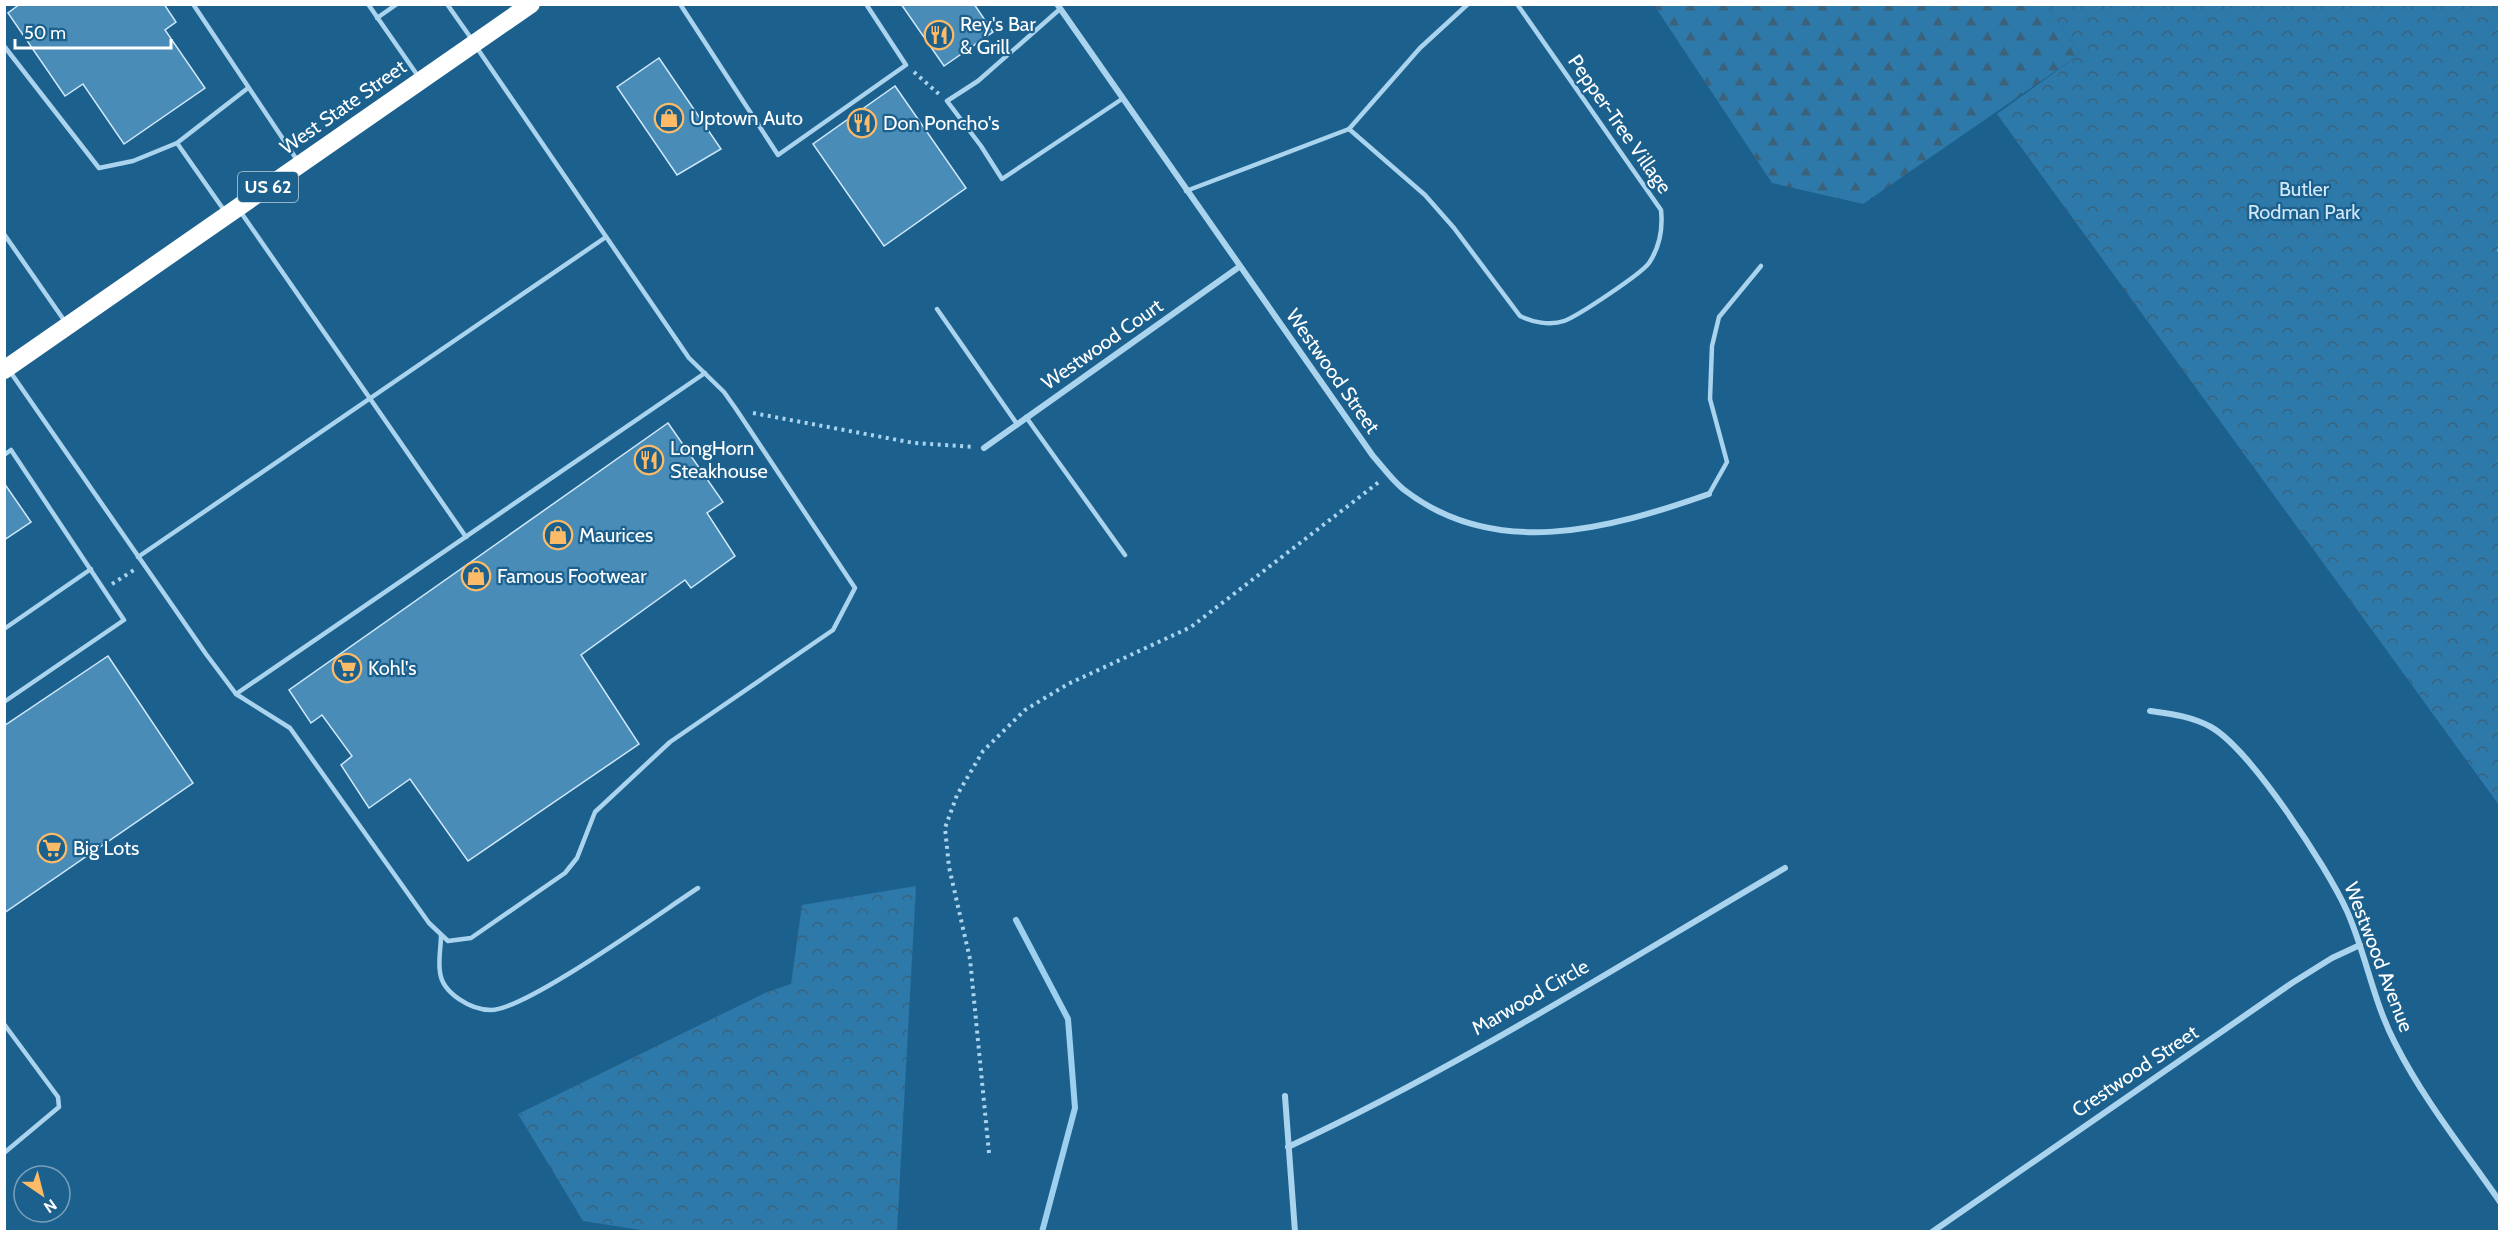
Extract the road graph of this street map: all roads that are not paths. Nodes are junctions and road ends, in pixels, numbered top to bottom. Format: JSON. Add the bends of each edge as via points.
{"nodes":[{"id":1,"x":193,"y":4,"type":"edge"},
{"id":2,"x":368,"y":4,"type":"edge"},
{"id":3,"x":397,"y":4,"type":"edge"},
{"id":4,"x":447,"y":4,"type":"edge"},
{"id":5,"x":531,"y":4,"type":"edge"},
{"id":6,"x":680,"y":4,"type":"edge"},
{"id":7,"x":866,"y":4,"type":"edge"},
{"id":8,"x":1468,"y":4,"type":"edge"},
{"id":9,"x":1517,"y":4,"type":"edge"},
{"id":10,"x":1058,"y":7,"type":"edge"},
{"id":11,"x":377,"y":18,"type":"junction"},
{"id":12,"x":474,"y":44,"type":"junction"},
{"id":13,"x":4,"y":46,"type":"edge"},
{"id":14,"x":421,"y":81,"type":"junction"},
{"id":15,"x":248,"y":88,"type":"junction"},
{"id":16,"x":1122,"y":99,"type":"junction"},
{"id":17,"x":1349,"y":129,"type":"junction"},
{"id":18,"x":177,"y":143,"type":"junction"},
{"id":19,"x":300,"y":165,"type":"junction"},
{"id":20,"x":1185,"y":191,"type":"junction"},
{"id":21,"x":233,"y":212,"type":"junction"},
{"id":22,"x":4,"y":234,"type":"edge"},
{"id":23,"x":606,"y":237,"type":"junction"},
{"id":24,"x":1761,"y":266,"type":"dead end"},
{"id":25,"x":1239,"y":267,"type":"junction"},
{"id":26,"x":937,"y":309,"type":"dead end"},
{"id":27,"x":68,"y":326,"type":"junction"},
{"id":28,"x":6,"y":369,"type":"edge"},
{"id":29,"x":705,"y":373,"type":"junction"},
{"id":30,"x":371,"y":400,"type":"junction"},
{"id":31,"x":1026,"y":417,"type":"junction"},
{"id":32,"x":1017,"y":424,"type":"junction"},
{"id":33,"x":984,"y":448,"type":"road end"},
{"id":34,"x":4,"y":455,"type":"edge"},
{"id":35,"x":1709,"y":494,"type":"joint"},
{"id":36,"x":466,"y":537,"type":"junction"},
{"id":37,"x":1125,"y":555,"type":"dead end"},
{"id":38,"x":138,"y":557,"type":"junction"},
{"id":39,"x":91,"y":569,"type":"junction"},
{"id":40,"x":4,"y":629,"type":"edge"},
{"id":41,"x":236,"y":694,"type":"junction"},
{"id":42,"x":4,"y":702,"type":"edge"},
{"id":43,"x":2150,"y":711,"type":"dead end"},
{"id":44,"x":1785,"y":868,"type":"dead end"},
{"id":45,"x":699,"y":888,"type":"dead end"},
{"id":46,"x":441,"y":935,"type":"junction"},
{"id":47,"x":2360,"y":945,"type":"junction"},
{"id":48,"x":4,"y":1024,"type":"edge"},
{"id":49,"x":1285,"y":1096,"type":"dead end"},
{"id":50,"x":1288,"y":1147,"type":"junction"},
{"id":51,"x":4,"y":1153,"type":"edge"},
{"id":52,"x":2499,"y":1202,"type":"edge"},
{"id":53,"x":1295,"y":1232,"type":"edge"},
{"id":54,"x":1932,"y":1232,"type":"edge"}],
"edges":[{"from":1,"to":15,"type":"lane"},
{"from":2,"to":11,"type":"lane"},
{"from":3,"to":11,"type":"lane"},
{"from":4,"to":12,"type":"lane"},
{"from":5,"to":12,"type":"highway","name":"West State Street","number":"US 62"},
{"from":6,"to":7,"type":"lane","via":[[778,155],[906,65]]},
{"from":8,"to":17,"type":"lane","via":[[1420,48]]},
{"from":9,"to":17,"type":"lane","name":"Pepper-Tree Village","via":[[1661,210],[1657,247],[1643,269],[1564,321],[1530,321],[1511,308],[1454,228],[1425,195]]},
{"from":10,"to":16,"type":"street","name":"Westwood Street"},
{"from":10,"to":16,"type":"lane","via":[[978,81],[947,101],[1002,179]]},
{"from":11,"to":14,"type":"lane"},
{"from":12,"to":14,"type":"highway","name":"West State Street","number":"US 62"},
{"from":12,"to":23,"type":"lane"},
{"from":13,"to":18,"type":"lane","via":[[99,168],[134,161]]},
{"from":14,"to":19,"type":"highway","name":"West State Street","number":"US 62"},
{"from":15,"to":18,"type":"lane"},
{"from":15,"to":19,"type":"lane"},
{"from":16,"to":20,"type":"street","name":"Westwood Street"},
{"from":17,"to":20,"type":"lane"},
{"from":18,"to":21,"type":"lane"},
{"from":19,"to":21,"type":"highway","name":"West State Street","number":"US 62"},
{"from":20,"to":25,"type":"street","name":"Westwood Street"},
{"from":21,"to":27,"type":"highway","name":"West State Street","number":"US 62"},
{"from":21,"to":30,"type":"lane"},
{"from":22,"to":27,"type":"lane"},
{"from":23,"to":29,"type":"lane","via":[[689,358]]},
{"from":23,"to":30,"type":"lane"},
{"from":24,"to":35,"type":"lane","via":[[1719,317],[1712,346],[1710,399],[1727,462]]},
{"from":25,"to":31,"type":"street","name":"Westwood Court"},
{"from":25,"to":35,"type":"street","name":"Westwood Street","via":[[1372,456],[1402,488],[1456,520],[1515,534],[1575,529]]},
{"from":26,"to":32,"type":"lane"},
{"from":27,"to":28,"type":"highway","name":"West State Street","number":"US 62"},
{"from":28,"to":38,"type":"lane"},
{"from":29,"to":36,"type":"lane"},
{"from":29,"to":46,"type":"lane","via":[[724,392],[855,588],[833,630],[670,742],[596,812],[577,858],[565,873],[471,938],[448,941]]},
{"from":30,"to":36,"type":"lane"},
{"from":30,"to":38,"type":"lane"},
{"from":31,"to":32,"type":"street","name":"Westwood Court"},
{"from":31,"to":37,"type":"lane"},
{"from":32,"to":33,"type":"street","name":"Westwood Court"},
{"from":34,"to":39,"type":"lane","via":[[11,450]]},
{"from":36,"to":41,"type":"lane"},
{"from":38,"to":41,"type":"lane"},
{"from":39,"to":40,"type":"lane"},
{"from":39,"to":42,"type":"lane","via":[[124,620]]},
{"from":41,"to":46,"type":"lane","via":[[290,728],[429,924]]},
{"from":43,"to":47,"type":"street","name":"Westwood Avenue","via":[[2197,720],[2223,735],[2245,757],[2318,857]]},
{"from":44,"to":50,"type":"street","name":"Marwood Circle","via":[[1465,1054],[1354,1116]]},
{"from":45,"to":46,"type":"lane","via":[[529,998],[492,1010],[468,1005],[452,993],[440,974]]},
{"from":47,"to":52,"type":"street","name":"Westwood Avenue","via":[[2381,1014],[2394,1042]]},
{"from":47,"to":54,"type":"street","name":"Crestwood Street","via":[[2292,983]]},
{"from":48,"to":51,"type":"lane","via":[[58,1098],[59,1107]]},
{"from":49,"to":50,"type":"street"},
{"from":50,"to":53,"type":"street"}]}
